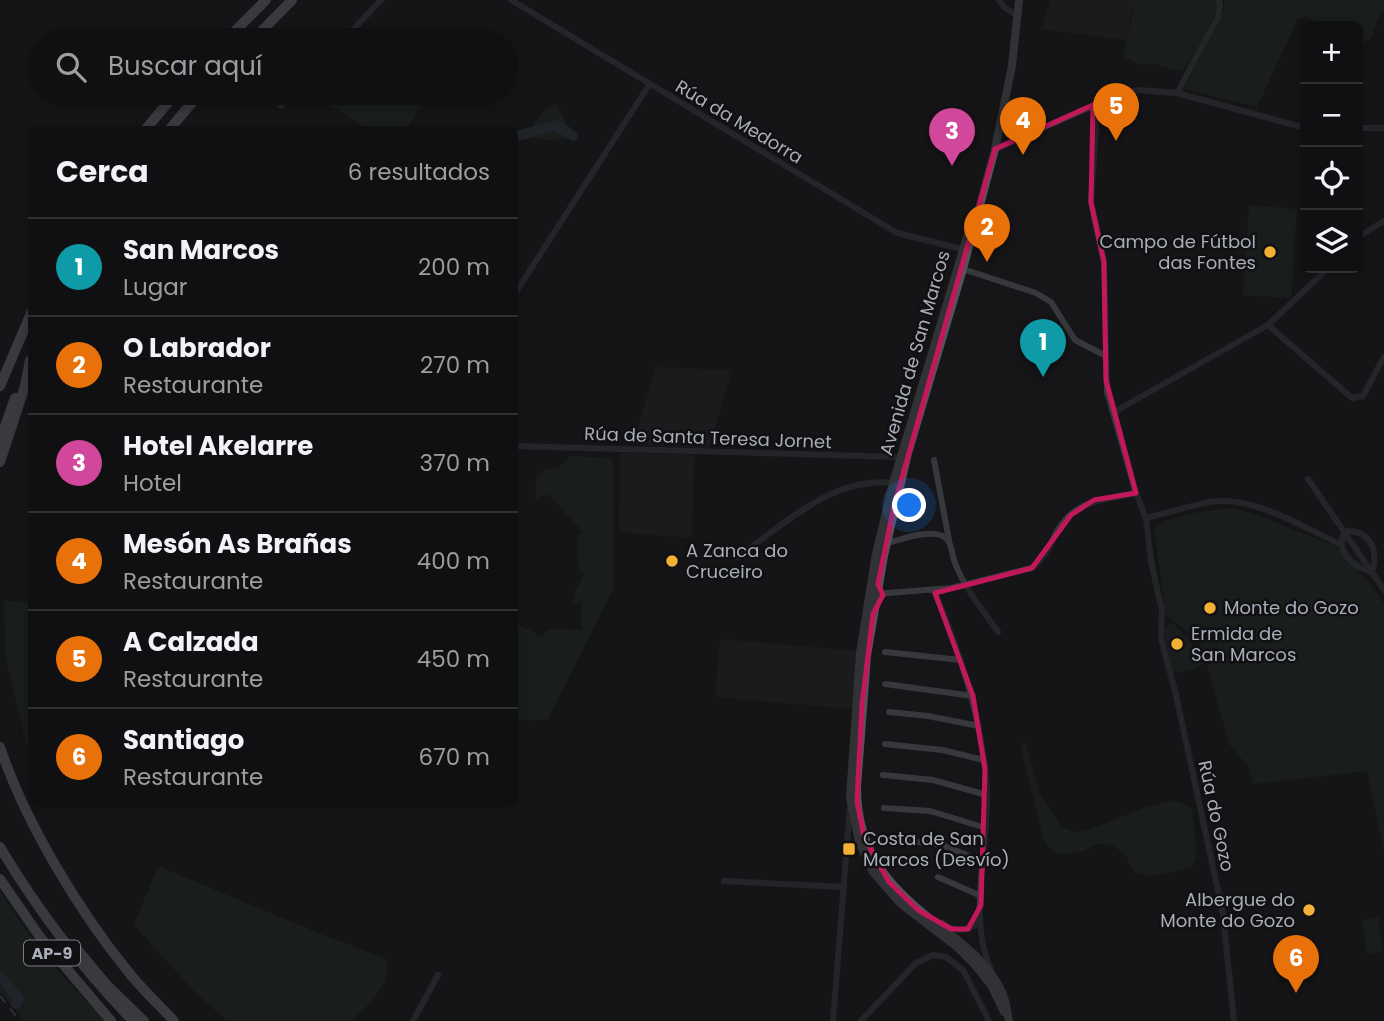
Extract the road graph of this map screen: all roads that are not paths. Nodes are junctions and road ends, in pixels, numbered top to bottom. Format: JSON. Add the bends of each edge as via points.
{"nodes":[{"id":1,"x":266,"y":0,"type":"edge"},
{"id":2,"x":292,"y":0,"type":"edge"},
{"id":3,"x":381,"y":0,"type":"edge"},
{"id":4,"x":511,"y":0,"type":"edge"},
{"id":5,"x":999,"y":0,"type":"edge"},
{"id":6,"x":1019,"y":0,"type":"edge"},
{"id":7,"x":1219,"y":0,"type":"edge"},
{"id":8,"x":1018,"y":16,"type":"junction"},
{"id":9,"x":238,"y":28,"type":"edge"},
{"id":10,"x":265,"y":28,"type":"edge"},
{"id":11,"x":354,"y":28,"type":"edge"},
{"id":12,"x":649,"y":85,"type":"junction"},
{"id":13,"x":1177,"y":93,"type":"junction"},
{"id":14,"x":166,"y":105,"type":"edge"},
{"id":15,"x":190,"y":105,"type":"edge"},
{"id":16,"x":1093,"y":106,"type":"junction"},
{"id":17,"x":148,"y":126,"type":"edge"},
{"id":18,"x":172,"y":126,"type":"edge"},
{"id":19,"x":1300,"y":127,"type":"edge"},
{"id":20,"x":1363,"y":128,"type":"edge"},
{"id":21,"x":1384,"y":128,"type":"edge"},
{"id":22,"x":995,"y":149,"type":"junction"},
{"id":23,"x":988,"y":174,"type":"junction"},
{"id":24,"x":1384,"y":221,"type":"edge"},
{"id":25,"x":1363,"y":234,"type":"edge"},
{"id":26,"x":972,"y":236,"type":"junction"},
{"id":27,"x":962,"y":249,"type":"junction"},
{"id":28,"x":963,"y":269,"type":"junction"},
{"id":29,"x":1323,"y":273,"type":"edge"},
{"id":30,"x":518,"y":289,"type":"edge"},
{"id":31,"x":28,"y":321,"type":"edge"},
{"id":32,"x":1268,"y":325,"type":"junction"},
{"id":33,"x":1106,"y":356,"type":"junction"},
{"id":34,"x":1384,"y":358,"type":"edge"},
{"id":35,"x":28,"y":365,"type":"edge"},
{"id":36,"x":28,"y":370,"type":"edge"},
{"id":37,"x":0,"y":386,"type":"edge"},
{"id":38,"x":926,"y":395,"type":"junction"},
{"id":39,"x":1114,"y":412,"type":"junction"},
{"id":40,"x":0,"y":440,"type":"edge"},
{"id":41,"x":518,"y":446,"type":"edge"},
{"id":42,"x":901,"y":457,"type":"junction"},
{"id":43,"x":934,"y":460,"type":"dead end"},
{"id":44,"x":0,"y":462,"type":"edge"},
{"id":45,"x":1308,"y":478,"type":"dead end"},
{"id":46,"x":893,"y":483,"type":"junction"},
{"id":47,"x":1136,"y":493,"type":"junction"},
{"id":48,"x":894,"y":506,"type":"junction"},
{"id":49,"x":1146,"y":518,"type":"junction"},
{"id":50,"x":1345,"y":531,"type":"junction"},
{"id":51,"x":950,"y":543,"type":"junction"},
{"id":52,"x":1340,"y":544,"type":"junction"},
{"id":53,"x":881,"y":545,"type":"junction"},
{"id":54,"x":737,"y":557,"type":"dead end"},
{"id":55,"x":1375,"y":563,"type":"junction"},
{"id":56,"x":1384,"y":563,"type":"edge"},
{"id":57,"x":1371,"y":572,"type":"junction"},
{"id":58,"x":964,"y":584,"type":"junction"},
{"id":59,"x":934,"y":590,"type":"junction"},
{"id":60,"x":1384,"y":590,"type":"edge"},
{"id":61,"x":881,"y":594,"type":"junction"},
{"id":62,"x":998,"y":632,"type":"dead end"},
{"id":63,"x":862,"y":635,"type":"junction"},
{"id":64,"x":886,"y":652,"type":"dead end"},
{"id":65,"x":961,"y":660,"type":"junction"},
{"id":66,"x":885,"y":684,"type":"dead end"},
{"id":67,"x":973,"y":696,"type":"junction"},
{"id":68,"x":889,"y":712,"type":"dead end"},
{"id":69,"x":979,"y":726,"type":"junction"},
{"id":70,"x":885,"y":744,"type":"dead end"},
{"id":71,"x":0,"y":747,"type":"edge"},
{"id":72,"x":984,"y":760,"type":"junction"},
{"id":73,"x":883,"y":775,"type":"dead end"},
{"id":74,"x":987,"y":795,"type":"junction"},
{"id":75,"x":854,"y":799,"type":"junction"},
{"id":76,"x":884,"y":808,"type":"dead end"},
{"id":77,"x":986,"y":828,"type":"junction"},
{"id":78,"x":856,"y":836,"type":"junction"},
{"id":79,"x":896,"y":839,"type":"dead end"},
{"id":80,"x":0,"y":847,"type":"edge"},
{"id":81,"x":870,"y":852,"type":"junction"},
{"id":82,"x":984,"y":862,"type":"junction"},
{"id":83,"x":938,"y":877,"type":"dead end"},
{"id":84,"x":0,"y":879,"type":"edge"},
{"id":85,"x":724,"y":881,"type":"dead end"},
{"id":86,"x":844,"y":887,"type":"junction"},
{"id":87,"x":28,"y":891,"type":"junction"},
{"id":88,"x":981,"y":896,"type":"junction"},
{"id":89,"x":981,"y":905,"type":"junction"},
{"id":90,"x":918,"y":909,"type":"junction"},
{"id":91,"x":438,"y":975,"type":"dead end"},
{"id":92,"x":994,"y":978,"type":"junction"},
{"id":93,"x":111,"y":1021,"type":"edge"},
{"id":94,"x":133,"y":1021,"type":"edge"},
{"id":95,"x":144,"y":1021,"type":"edge"},
{"id":96,"x":174,"y":1021,"type":"edge"},
{"id":97,"x":413,"y":1021,"type":"edge"},
{"id":98,"x":833,"y":1021,"type":"edge"},
{"id":99,"x":861,"y":1021,"type":"edge"},
{"id":100,"x":989,"y":1021,"type":"edge"},
{"id":101,"x":1009,"y":1021,"type":"edge"},
{"id":102,"x":1234,"y":1021,"type":"edge"}],
"edges":[{"from":1,"to":9,"type":"highway"},
{"from":2,"to":10,"type":"highway"},
{"from":3,"to":11,"type":"street"},
{"from":4,"to":12,"type":"street","name":"Rúa da Medorra"},
{"from":5,"to":8,"type":"street"},
{"from":6,"to":8,"type":"main road","name":"Avenida de San Marcos"},
{"from":7,"to":13,"type":"street","via":[[1218,17]]},
{"from":8,"to":22,"type":"main road","name":"Avenida de San Marcos"},
{"from":12,"to":27,"type":"street","name":"Rúa da Medorra","via":[[897,233]]},
{"from":12,"to":30,"type":"street"},
{"from":13,"to":16,"type":"street","via":[[1132,90]]},
{"from":13,"to":19,"type":"street"},
{"from":14,"to":17,"type":"highway"},
{"from":15,"to":18,"type":"highway"},
{"from":16,"to":22,"type":"street"},
{"from":16,"to":33,"type":"street","name":"Rúa do Gozo","via":[[1091,202],[1104,262]]},
{"from":20,"to":21,"type":"street"},
{"from":22,"to":23,"type":"main road","name":"Avenida de San Marcos"},
{"from":23,"to":26,"type":"main road","name":"Avenida de San Marcos"},
{"from":23,"to":27,"type":"main road","name":"Avenida de San Marcos"},
{"from":24,"to":25,"type":"street"},
{"from":26,"to":27,"type":"main road"},
{"from":26,"to":28,"type":"main road","name":"Avenida de San Marcos"},
{"from":27,"to":28,"type":"main road"},
{"from":27,"to":42,"type":"main road","name":"Avenida de San Marcos"},
{"from":28,"to":33,"type":"street","via":[[1052,302],[1075,340]]},
{"from":28,"to":38,"type":"main road","name":"Avenida de San Marcos"},
{"from":29,"to":32,"type":"street"},
{"from":31,"to":37,"type":"highway"},
{"from":32,"to":34,"type":"street","via":[[1352,398],[1363,396]]},
{"from":32,"to":39,"type":"street"},
{"from":33,"to":39,"type":"street","name":"Rúa do Gozo"},
{"from":35,"to":40,"type":"highway"},
{"from":36,"to":44,"type":"highway"},
{"from":38,"to":42,"type":"main road"},
{"from":38,"to":48,"type":"main road","name":"Avenida de San Marcos"},
{"from":39,"to":47,"type":"street","name":"Rúa do Gozo"},
{"from":41,"to":42,"type":"street","name":"Rúa de Santa Teresa Jornet"},
{"from":42,"to":46,"type":"main road","name":"Avenida de San Marcos"},
{"from":42,"to":48,"type":"main road"},
{"from":43,"to":51,"type":"street"},
{"from":45,"to":50,"type":"street"},
{"from":46,"to":53,"type":"main road","name":"Avenida de San Marcos"},
{"from":46,"to":54,"type":"street","via":[[858,484],[806,506]]},
{"from":47,"to":49,"type":"street","name":"Rúa do Gozo"},
{"from":47,"to":58,"type":"street","via":[[1094,500],[1071,514],[1032,568]]},
{"from":48,"to":53,"type":"main road","name":"Avenida de San Marcos"},
{"from":49,"to":52,"type":"street","via":[[1211,502],[1242,503]]},
{"from":49,"to":102,"type":"street","name":"Rúa do Gozo","via":[[1162,611],[1161,638],[1220,902]]},
{"from":50,"to":52,"type":"street"},
{"from":50,"to":55,"type":"street","via":[[1369,540]]},
{"from":50,"to":57,"type":"street"},
{"from":51,"to":53,"type":"street","via":[[935,534]]},
{"from":51,"to":58,"type":"street"},
{"from":52,"to":57,"type":"street","via":[[1353,562]]},
{"from":53,"to":61,"type":"main road"},
{"from":53,"to":61,"type":"main road","via":[[873,590]]},
{"from":53,"to":63,"type":"main road"},
{"from":55,"to":56,"type":"street"},
{"from":55,"to":57,"type":"street"},
{"from":57,"to":60,"type":"street"},
{"from":58,"to":59,"type":"street"},
{"from":58,"to":62,"type":"street"},
{"from":59,"to":61,"type":"street"},
{"from":59,"to":65,"type":"street"},
{"from":61,"to":63,"type":"main road","via":[[872,599]]},
{"from":61,"to":75,"type":"main road","via":[[873,614]]},
{"from":63,"to":75,"type":"main road","via":[[855,701]]},
{"from":64,"to":65,"type":"street"},
{"from":65,"to":67,"type":"street"},
{"from":66,"to":67,"type":"street"},
{"from":67,"to":69,"type":"street"},
{"from":68,"to":69,"type":"street"},
{"from":69,"to":72,"type":"street"},
{"from":70,"to":72,"type":"street"},
{"from":71,"to":96,"type":"highway","via":[[22,803],[83,909],[130,974]]},
{"from":72,"to":74,"type":"street"},
{"from":73,"to":74,"type":"street","via":[[933,780]]},
{"from":74,"to":77,"type":"street"},
{"from":75,"to":78,"type":"main road"},
{"from":75,"to":81,"type":"main road"},
{"from":76,"to":77,"type":"street","via":[[930,810]]},
{"from":77,"to":82,"type":"street"},
{"from":78,"to":81,"type":"main road"},
{"from":78,"to":86,"type":"street","via":[[847,849]]},
{"from":78,"to":101,"type":"main road","via":[[873,872],[890,893],[975,965]]},
{"from":79,"to":82,"type":"street","via":[[942,845]]},
{"from":80,"to":87,"type":"highway","number":"AP-9"},
{"from":81,"to":90,"type":"main road","via":[[889,882]]},
{"from":82,"to":88,"type":"street"},
{"from":83,"to":88,"type":"street"},
{"from":84,"to":93,"type":"highway","number":"AP-9","via":[[46,945]]},
{"from":85,"to":86,"type":"street"},
{"from":86,"to":98,"type":"street"},
{"from":87,"to":94,"type":"highway","number":"AP-9","via":[[84,969]]},
{"from":87,"to":95,"type":"highway","via":[[106,984]]},
{"from":88,"to":89,"type":"street"},
{"from":89,"to":90,"type":"street","via":[[975,925],[962,930],[946,927]]},
{"from":89,"to":92,"type":"street","via":[[982,945]]},
{"from":90,"to":92,"type":"main road","via":[[968,949]]},
{"from":91,"to":97,"type":"street"},
{"from":92,"to":101,"type":"main road","via":[[1003,993]]},
{"from":99,"to":100,"type":"street","via":[[916,963],[942,955],[963,970]]}]}
